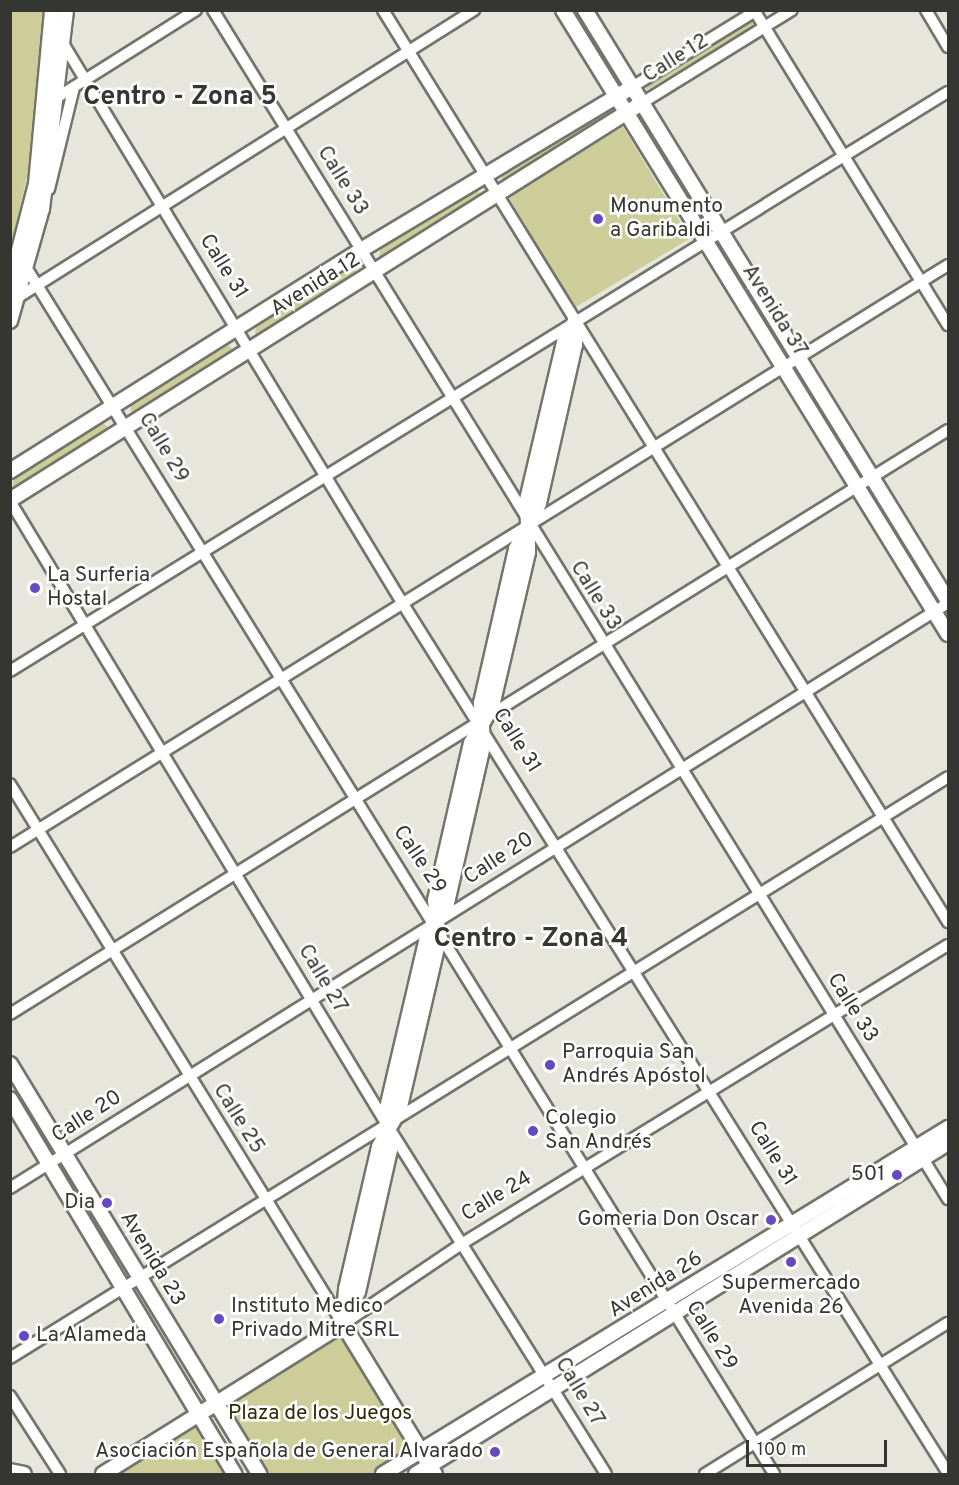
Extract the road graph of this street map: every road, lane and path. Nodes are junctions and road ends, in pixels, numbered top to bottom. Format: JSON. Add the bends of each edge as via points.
{"nodes":[{"id":1,"x":52,"y":10,"type":"edge"},
{"id":2,"x":66,"y":10,"type":"edge"},
{"id":3,"x":196,"y":10,"type":"edge"},
{"id":4,"x":213,"y":10,"type":"edge"},
{"id":5,"x":383,"y":10,"type":"edge"},
{"id":6,"x":474,"y":10,"type":"edge"},
{"id":7,"x":563,"y":10,"type":"edge"},
{"id":8,"x":585,"y":10,"type":"edge"},
{"id":9,"x":792,"y":10,"type":"edge"},
{"id":10,"x":926,"y":10,"type":"edge"},
{"id":11,"x":755,"y":11,"type":"edge"},
{"id":12,"x":764,"y":27,"type":"junction"},
{"id":13,"x":55,"y":35,"type":"junction"},
{"id":14,"x":948,"y":47,"type":"edge"},
{"id":15,"x":408,"y":52,"type":"junction"},
{"id":16,"x":85,"y":80,"type":"junction"},
{"id":17,"x":74,"y":87,"type":"junction"},
{"id":18,"x":632,"y":87,"type":"junction"},
{"id":19,"x":948,"y":92,"type":"edge"},
{"id":20,"x":615,"y":94,"type":"junction"},
{"id":21,"x":53,"y":100,"type":"junction"},
{"id":22,"x":642,"y":103,"type":"junction"},
{"id":23,"x":628,"y":116,"type":"junction"},
{"id":24,"x":287,"y":130,"type":"junction"},
{"id":25,"x":845,"y":157,"type":"junction"},
{"id":26,"x":486,"y":174,"type":"junction"},
{"id":27,"x":500,"y":197,"type":"junction"},
{"id":28,"x":161,"y":204,"type":"junction"},
{"id":29,"x":42,"y":209,"type":"junction"},
{"id":30,"x":720,"y":230,"type":"junction"},
{"id":31,"x":704,"y":239,"type":"junction"},
{"id":32,"x":361,"y":250,"type":"junction"},
{"id":33,"x":948,"y":265,"type":"edge"},
{"id":34,"x":27,"y":269,"type":"junction"},
{"id":35,"x":375,"y":272,"type":"junction"},
{"id":36,"x":921,"y":282,"type":"junction"},
{"id":37,"x":37,"y":285,"type":"junction"},
{"id":38,"x":14,"y":291,"type":"edge"},
{"id":39,"x":10,"y":321,"type":"edge"},
{"id":40,"x":575,"y":321,"type":"junction"},
{"id":41,"x":948,"y":325,"type":"edge"},
{"id":42,"x":237,"y":328,"type":"junction"},
{"id":43,"x":251,"y":350,"type":"junction"},
{"id":44,"x":799,"y":358,"type":"junction"},
{"id":45,"x":783,"y":367,"type":"junction"},
{"id":46,"x":454,"y":399,"type":"junction"},
{"id":47,"x":115,"y":405,"type":"junction"},
{"id":48,"x":128,"y":427,"type":"junction"},
{"id":49,"x":948,"y":430,"type":"edge"},
{"id":50,"x":651,"y":449,"type":"junction"},
{"id":51,"x":10,"y":471,"type":"edge"},
{"id":52,"x":328,"y":477,"type":"junction"},
{"id":53,"x":872,"y":477,"type":"junction"},
{"id":54,"x":857,"y":487,"type":"junction"},
{"id":55,"x":10,"y":500,"type":"edge"},
{"id":56,"x":528,"y":526,"type":"junction"},
{"id":57,"x":204,"y":554,"type":"junction"},
{"id":58,"x":729,"y":567,"type":"junction"},
{"id":59,"x":948,"y":602,"type":"edge"},
{"id":60,"x":403,"y":604,"type":"junction"},
{"id":61,"x":934,"y":612,"type":"junction"},
{"id":62,"x":85,"y":626,"type":"junction"},
{"id":63,"x":948,"y":634,"type":"edge"},
{"id":64,"x":604,"y":647,"type":"junction"},
{"id":65,"x":10,"y":671,"type":"edge"},
{"id":66,"x":281,"y":679,"type":"junction"},
{"id":67,"x":805,"y":692,"type":"junction"},
{"id":68,"x":482,"y":724,"type":"junction"},
{"id":69,"x":162,"y":753,"type":"junction"},
{"id":70,"x":680,"y":769,"type":"junction"},
{"id":71,"x":948,"y":777,"type":"edge"},
{"id":72,"x":10,"y":784,"type":"edge"},
{"id":73,"x":357,"y":802,"type":"junction"},
{"id":74,"x":885,"y":817,"type":"junction"},
{"id":75,"x":38,"y":830,"type":"junction"},
{"id":76,"x":557,"y":845,"type":"junction"},
{"id":77,"x":10,"y":848,"type":"edge"},
{"id":78,"x":235,"y":873,"type":"junction"},
{"id":79,"x":759,"y":896,"type":"junction"},
{"id":80,"x":437,"y":922,"type":"junction"},
{"id":81,"x":948,"y":922,"type":"edge"},
{"id":82,"x":948,"y":945,"type":"edge"},
{"id":83,"x":111,"y":951,"type":"junction"},
{"id":84,"x":636,"y":971,"type":"junction"},
{"id":85,"x":312,"y":999,"type":"junction"},
{"id":86,"x":10,"y":1014,"type":"edge"},
{"id":87,"x":834,"y":1016,"type":"junction"},
{"id":88,"x":511,"y":1049,"type":"junction"},
{"id":89,"x":10,"y":1064,"type":"edge"},
{"id":90,"x":186,"y":1076,"type":"junction"},
{"id":91,"x":711,"y":1091,"type":"junction"},
{"id":92,"x":10,"y":1099,"type":"edge"},
{"id":93,"x":389,"y":1128,"type":"junction"},
{"id":94,"x":948,"y":1128,"type":"edge"},
{"id":95,"x":948,"y":1143,"type":"edge"},
{"id":96,"x":64,"y":1154,"type":"junction"},
{"id":97,"x":920,"y":1154,"type":"junction"},
{"id":98,"x":49,"y":1164,"type":"junction"},
{"id":99,"x":585,"y":1169,"type":"junction"},
{"id":100,"x":10,"y":1188,"type":"edge"},
{"id":101,"x":948,"y":1199,"type":"edge"},
{"id":102,"x":265,"y":1201,"type":"junction"},
{"id":103,"x":797,"y":1230,"type":"junction"},
{"id":104,"x":463,"y":1243,"type":"junction"},
{"id":105,"x":139,"y":1280,"type":"junction"},
{"id":106,"x":124,"y":1289,"type":"junction"},
{"id":107,"x":671,"y":1308,"type":"junction"},
{"id":108,"x":948,"y":1323,"type":"edge"},
{"id":109,"x":343,"y":1324,"type":"junction"},
{"id":110,"x":10,"y":1358,"type":"edge"},
{"id":111,"x":881,"y":1365,"type":"junction"},
{"id":112,"x":551,"y":1383,"type":"junction"},
{"id":113,"x":10,"y":1396,"type":"edge"},
{"id":114,"x":213,"y":1403,"type":"junction"},
{"id":115,"x":198,"y":1412,"type":"junction"},
{"id":116,"x":755,"y":1443,"type":"junction"},
{"id":117,"x":421,"y":1453,"type":"junction"},
{"id":118,"x":432,"y":1470,"type":"edge"},
{"id":119,"x":10,"y":1472,"type":"edge"},
{"id":120,"x":948,"y":1473,"type":"edge"},
{"id":121,"x":24,"y":1474,"type":"edge"},
{"id":122,"x":60,"y":1474,"type":"edge"},
{"id":123,"x":103,"y":1474,"type":"edge"},
{"id":124,"x":234,"y":1474,"type":"edge"},
{"id":125,"x":259,"y":1474,"type":"edge"},
{"id":126,"x":383,"y":1474,"type":"edge"},
{"id":127,"x":416,"y":1474,"type":"edge"},
{"id":128,"x":606,"y":1474,"type":"edge"},
{"id":129,"x":705,"y":1474,"type":"edge"},
{"id":130,"x":774,"y":1474,"type":"edge"}],
"edges":[{"from":1,"to":13,"type":"main road"},
{"from":2,"to":13,"type":"main road"},
{"from":3,"to":16,"type":"street"},
{"from":4,"to":24,"type":"street","name":"Calle 33"},
{"from":5,"to":15,"type":"street"},
{"from":6,"to":15,"type":"street"},
{"from":7,"to":20,"type":"main road","name":"Avenida 37"},
{"from":8,"to":18,"type":"main road","name":"Avenida 37"},
{"from":9,"to":12,"type":"street","name":"Calle 12"},
{"from":10,"to":14,"type":"street"},
{"from":11,"to":12,"type":"street"},
{"from":11,"to":18,"type":"street","name":"Calle 12"},
{"from":12,"to":22,"type":"street","name":"Calle 12"},
{"from":12,"to":25,"type":"street"},
{"from":13,"to":16,"type":"street","name":"Calle 31"},
{"from":13,"to":21,"type":"main road"},
{"from":13,"to":38,"type":"main road","via":[[36,184]]},
{"from":15,"to":24,"type":"street"},
{"from":15,"to":26,"type":"street"},
{"from":16,"to":17,"type":"street"},
{"from":16,"to":28,"type":"street","name":"Calle 31"},
{"from":17,"to":21,"type":"street"},
{"from":17,"to":29,"type":"street"},
{"from":18,"to":20,"type":"main road","name":"Avenida 12"},
{"from":18,"to":22,"type":"main road","name":"Avenida 37"},
{"from":19,"to":25,"type":"street"},
{"from":20,"to":23,"type":"main road","name":"Avenida 37"},
{"from":20,"to":26,"type":"main road","name":"Avenida 12"},
{"from":21,"to":29,"type":"main road"},
{"from":22,"to":23,"type":"main road","name":"Avenida 12"},
{"from":22,"to":30,"type":"main road","name":"Avenida 37"},
{"from":23,"to":27,"type":"main road","name":"Avenida 12"},
{"from":23,"to":31,"type":"main road","name":"Avenida 37"},
{"from":24,"to":28,"type":"street"},
{"from":24,"to":32,"type":"street","name":"Calle 33"},
{"from":25,"to":30,"type":"street"},
{"from":25,"to":36,"type":"street"},
{"from":26,"to":27,"type":"street"},
{"from":26,"to":32,"type":"main road","name":"Avenida 12"},
{"from":27,"to":35,"type":"main road","name":"Avenida 12"},
{"from":27,"to":40,"type":"street"},
{"from":28,"to":37,"type":"street"},
{"from":28,"to":42,"type":"street","name":"Calle 31"},
{"from":29,"to":34,"type":"main road"},
{"from":30,"to":31,"type":"street"},
{"from":30,"to":44,"type":"main road","name":"Avenida 37"},
{"from":31,"to":40,"type":"street"},
{"from":31,"to":45,"type":"main road","name":"Avenida 37"},
{"from":32,"to":35,"type":"street","name":"Calle 33"},
{"from":32,"to":42,"type":"main road","name":"Avenida 12"},
{"from":33,"to":36,"type":"street"},
{"from":34,"to":37,"type":"street","name":"Calle 29"},
{"from":34,"to":38,"type":"main road"},
{"from":35,"to":43,"type":"main road","name":"Avenida 12"},
{"from":35,"to":46,"type":"street","name":"Calle 33"},
{"from":36,"to":41,"type":"street"},
{"from":36,"to":44,"type":"street"},
{"from":37,"to":38,"type":"street"},
{"from":37,"to":47,"type":"street","name":"Calle 29"},
{"from":38,"to":39,"type":"main road"},
{"from":40,"to":46,"type":"street"},
{"from":40,"to":50,"type":"street"},
{"from":40,"to":56,"type":"main road","via":[[573,357],[539,503]]},
{"from":42,"to":43,"type":"street","name":"Calle 31"},
{"from":42,"to":47,"type":"main road","name":"Avenida 12"},
{"from":43,"to":48,"type":"main road","name":"Avenida 12"},
{"from":43,"to":52,"type":"street","name":"Calle 31"},
{"from":44,"to":45,"type":"street"},
{"from":44,"to":53,"type":"main road","name":"Avenida 37"},
{"from":45,"to":50,"type":"street"},
{"from":45,"to":54,"type":"main road","name":"Avenida 37"},
{"from":46,"to":52,"type":"street"},
{"from":46,"to":56,"type":"street","name":"Calle 33"},
{"from":47,"to":48,"type":"street","name":"Calle 29"},
{"from":47,"to":51,"type":"main road","name":"Avenida 12"},
{"from":48,"to":55,"type":"main road","name":"Avenida 12"},
{"from":48,"to":57,"type":"street","name":"Calle 29"},
{"from":49,"to":53,"type":"street"},
{"from":50,"to":56,"type":"street"},
{"from":50,"to":58,"type":"street"},
{"from":52,"to":57,"type":"street"},
{"from":52,"to":60,"type":"street","name":"Calle 31"},
{"from":53,"to":54,"type":"street"},
{"from":53,"to":59,"type":"main road","name":"Avenida 37"},
{"from":54,"to":58,"type":"street"},
{"from":54,"to":61,"type":"main road","name":"Avenida 37"},
{"from":55,"to":62,"type":"street","name":"Calle 27"},
{"from":56,"to":60,"type":"street"},
{"from":56,"to":64,"type":"street","name":"Calle 33"},
{"from":56,"to":68,"type":"main road","via":[[528,552],[495,695]]},
{"from":57,"to":62,"type":"street"},
{"from":57,"to":66,"type":"street","name":"Calle 29"},
{"from":58,"to":64,"type":"street"},
{"from":58,"to":67,"type":"street"},
{"from":59,"to":61,"type":"street","name":"Calle 20"},
{"from":60,"to":66,"type":"street"},
{"from":60,"to":68,"type":"street","name":"Calle 31"},
{"from":61,"to":63,"type":"main road","name":"Avenida 37"},
{"from":61,"to":67,"type":"street","name":"Calle 20"},
{"from":62,"to":65,"type":"street"},
{"from":62,"to":69,"type":"street","name":"Calle 27"},
{"from":64,"to":68,"type":"street"},
{"from":64,"to":70,"type":"street","name":"Calle 33"},
{"from":66,"to":69,"type":"street"},
{"from":66,"to":73,"type":"street","name":"Calle 29"},
{"from":67,"to":70,"type":"street","name":"Calle 20"},
{"from":67,"to":74,"type":"street"},
{"from":68,"to":73,"type":"street"},
{"from":68,"to":76,"type":"street","name":"Calle 31"},
{"from":68,"to":80,"type":"main road","via":[[483,746],[455,869]]},
{"from":69,"to":75,"type":"street"},
{"from":69,"to":78,"type":"street","name":"Calle 27"},
{"from":70,"to":76,"type":"street","name":"Calle 20"},
{"from":70,"to":79,"type":"street","name":"Calle 33"},
{"from":71,"to":74,"type":"street"},
{"from":72,"to":75,"type":"street","name":"Calle 25"},
{"from":73,"to":78,"type":"street"},
{"from":73,"to":80,"type":"street","name":"Calle 29"},
{"from":74,"to":79,"type":"street"},
{"from":74,"to":81,"type":"street"},
{"from":75,"to":77,"type":"street"},
{"from":75,"to":83,"type":"street","name":"Calle 25"},
{"from":76,"to":80,"type":"street","name":"Calle 20"},
{"from":76,"to":84,"type":"street","name":"Calle 31"},
{"from":78,"to":83,"type":"street"},
{"from":78,"to":85,"type":"street","name":"Calle 27"},
{"from":79,"to":84,"type":"street"},
{"from":79,"to":87,"type":"street","name":"Calle 33"},
{"from":80,"to":85,"type":"street","name":"Calle 20"},
{"from":80,"to":88,"type":"street","name":"Calle 29"},
{"from":80,"to":93,"type":"main road","via":[[438,944],[399,1111]]},
{"from":82,"to":87,"type":"street","name":"Calle 24"},
{"from":83,"to":86,"type":"street"},
{"from":83,"to":90,"type":"street","name":"Calle 25"},
{"from":84,"to":88,"type":"street"},
{"from":84,"to":91,"type":"street","name":"Calle 31"},
{"from":85,"to":90,"type":"street","name":"Calle 20"},
{"from":85,"to":93,"type":"street","name":"Calle 27"},
{"from":87,"to":91,"type":"street","name":"Calle 24"},
{"from":87,"to":97,"type":"street","name":"Calle 33"},
{"from":88,"to":93,"type":"street"},
{"from":88,"to":99,"type":"street","name":"Calle 29"},
{"from":89,"to":96,"type":"main road","name":"Avenida 23"},
{"from":90,"to":96,"type":"street","name":"Calle 20"},
{"from":90,"to":102,"type":"street","name":"Calle 25"},
{"from":91,"to":99,"type":"street","name":"Calle 24"},
{"from":91,"to":103,"type":"street","name":"Calle 31"},
{"from":92,"to":98,"type":"main road","name":"Avenida 23"},
{"from":93,"to":102,"type":"street"},
{"from":93,"to":104,"type":"street","name":"Calle 27"},
{"from":93,"to":109,"type":"main road","via":[[390,1150],[358,1292]]},
{"from":94,"to":97,"type":"main road","name":"Avenida 26"},
{"from":95,"to":97,"type":"main road","name":"Avenida 26"},
{"from":96,"to":98,"type":"street","name":"Calle 20"},
{"from":96,"to":105,"type":"main road","name":"Avenida 23"},
{"from":97,"to":101,"type":"street","name":"Calle 33"},
{"from":97,"to":103,"type":"main road","name":"Avenida 26"},
{"from":98,"to":100,"type":"street","name":"Calle 20"},
{"from":98,"to":106,"type":"main road","name":"Avenida 23"},
{"from":99,"to":104,"type":"street","name":"Calle 24"},
{"from":99,"to":107,"type":"street","name":"Calle 29"},
{"from":102,"to":105,"type":"street"},
{"from":102,"to":109,"type":"street","name":"Calle 25"},
{"from":103,"to":107,"type":"main road","name":"Avenida 26"},
{"from":103,"to":111,"type":"street","name":"Calle 31"},
{"from":104,"to":109,"type":"street","name":"Calle 24"},
{"from":104,"to":112,"type":"street","name":"Calle 27"},
{"from":105,"to":106,"type":"street"},
{"from":105,"to":114,"type":"main road","name":"Avenida 23"},
{"from":106,"to":110,"type":"street"},
{"from":106,"to":115,"type":"main road","name":"Avenida 23"},
{"from":107,"to":112,"type":"main road","name":"Avenida 26"},
{"from":107,"to":116,"type":"street","name":"Calle 29"},
{"from":108,"to":111,"type":"street"},
{"from":109,"to":114,"type":"main road","name":"Calle 24"},
{"from":109,"to":117,"type":"main road","name":"Calle 25"},
{"from":111,"to":116,"type":"street"},
{"from":111,"to":120,"type":"street","name":"Calle 31"},
{"from":112,"to":117,"type":"main road","name":"Avenida 26"},
{"from":112,"to":118,"type":"main road","name":"Avenida 26"},
{"from":112,"to":128,"type":"street","name":"Calle 27"},
{"from":113,"to":122,"type":"street"},
{"from":114,"to":115,"type":"main road","name":"Calle 24"},
{"from":114,"to":125,"type":"main road","name":"Avenida 23"},
{"from":115,"to":123,"type":"main road","name":"Calle 24"},
{"from":115,"to":124,"type":"main road","name":"Avenida 23"},
{"from":116,"to":129,"type":"street"},
{"from":116,"to":130,"type":"street","name":"Calle 29"},
{"from":117,"to":118,"type":"main road","name":"Calle 25"},
{"from":117,"to":126,"type":"main road","name":"Avenida 26"},
{"from":118,"to":127,"type":"main road","name":"Avenida 26"},
{"from":119,"to":121,"type":"main road"}]}
